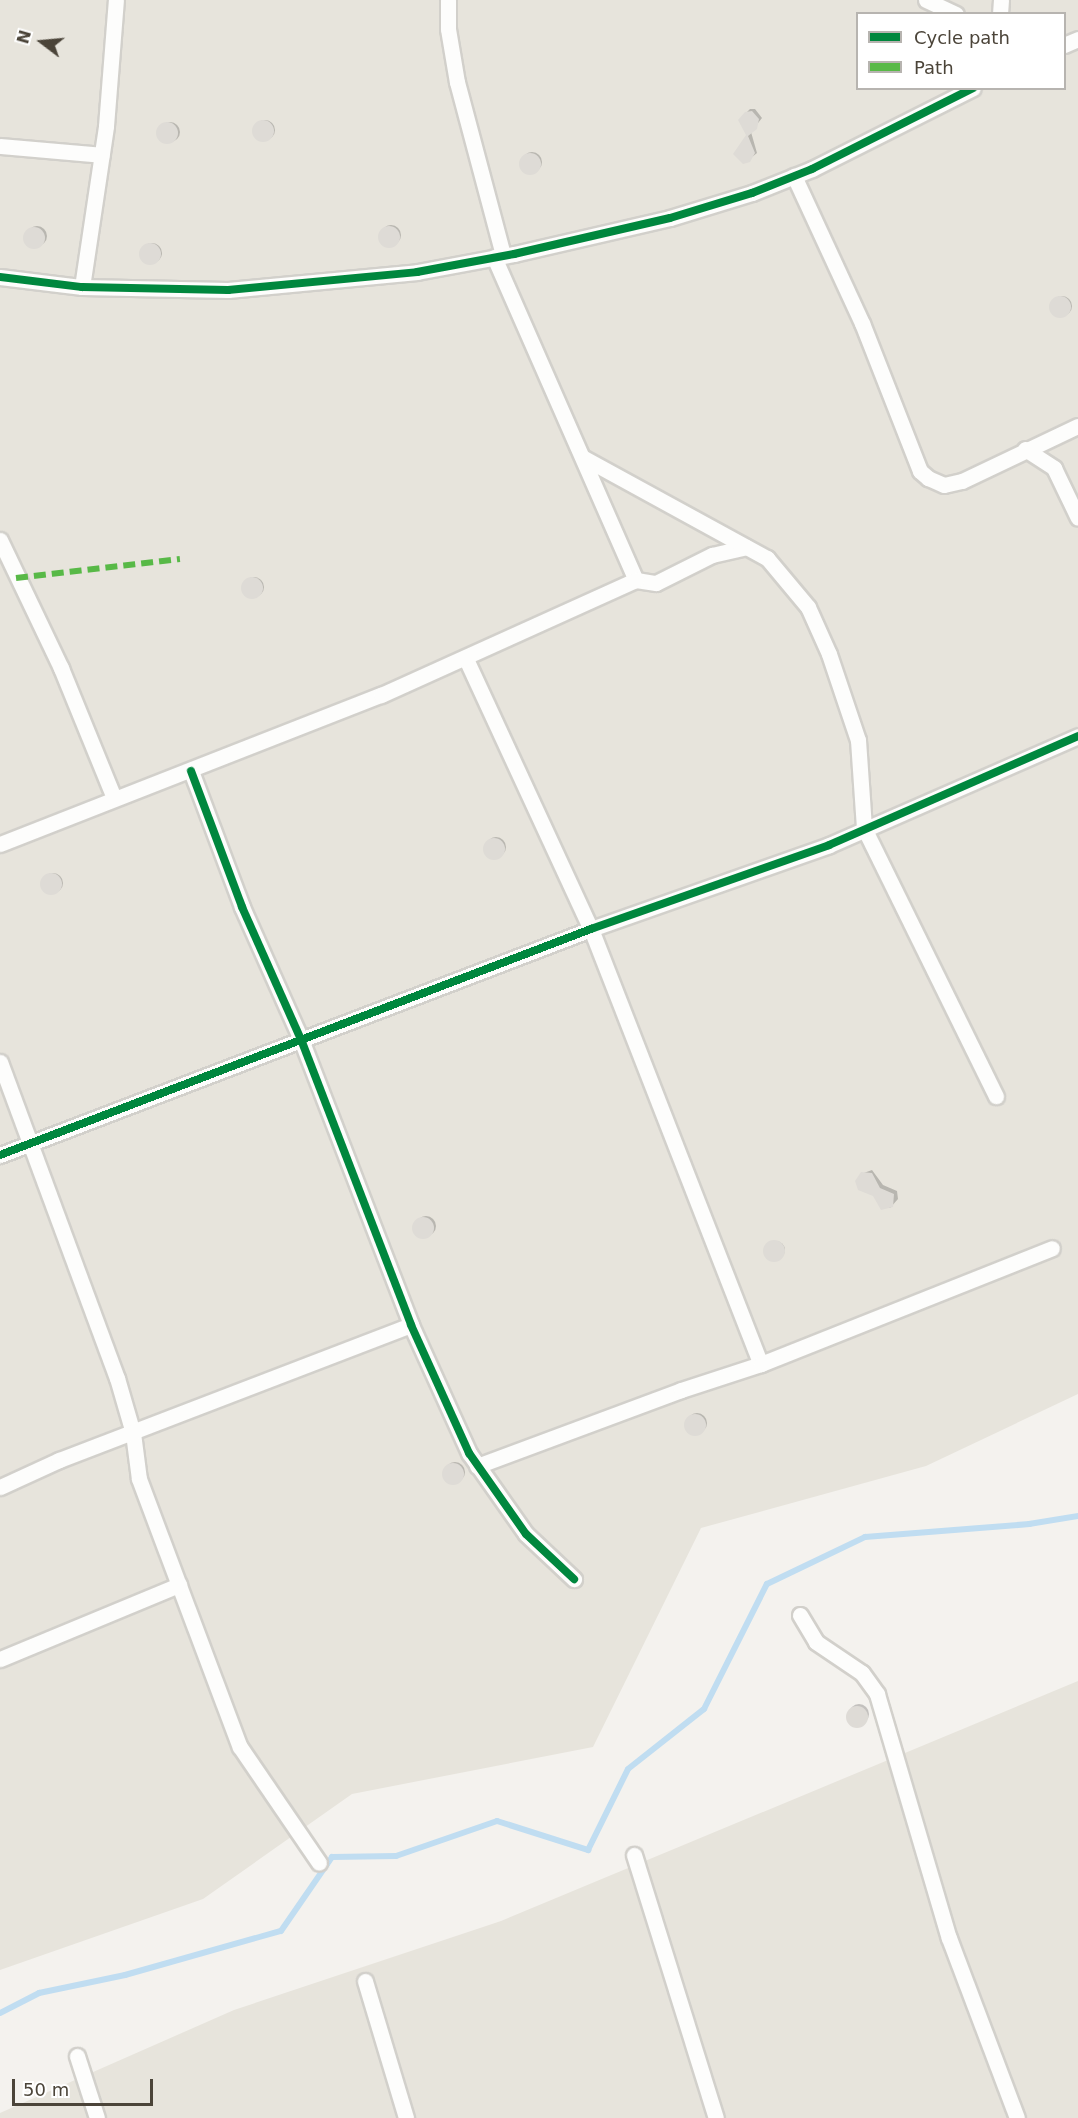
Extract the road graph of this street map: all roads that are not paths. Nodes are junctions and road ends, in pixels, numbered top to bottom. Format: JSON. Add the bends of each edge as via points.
{"nodes":[{"id":1,"x":116,"y":0,"type":"edge"},
{"id":2,"x":448,"y":0,"type":"edge"},
{"id":3,"x":926,"y":0,"type":"edge"},
{"id":4,"x":952,"y":12,"type":"edge"},
{"id":5,"x":969,"y":90,"type":"edge"},
{"id":6,"x":0,"y":146,"type":"edge"},
{"id":7,"x":102,"y":155,"type":"junction"},
{"id":8,"x":794,"y":176,"type":"junction"},
{"id":9,"x":499,"y":256,"type":"junction"},
{"id":10,"x":0,"y":277,"type":"edge"},
{"id":11,"x":82,"y":287,"type":"junction"},
{"id":12,"x":1078,"y":426,"type":"edge"},
{"id":13,"x":1025,"y":449,"type":"junction"},
{"id":14,"x":584,"y":458,"type":"junction"},
{"id":15,"x":1078,"y":518,"type":"edge"},
{"id":16,"x":0,"y":540,"type":"edge"},
{"id":17,"x":746,"y":547,"type":"junction"},
{"id":18,"x":636,"y":580,"type":"junction"},
{"id":19,"x":466,"y":659,"type":"junction"},
{"id":20,"x":1078,"y":736,"type":"edge"},
{"id":21,"x":191,"y":771,"type":"junction"},
{"id":22,"x":114,"y":798,"type":"junction"},
{"id":23,"x":864,"y":828,"type":"junction"},
{"id":24,"x":0,"y":844,"type":"edge"},
{"id":25,"x":591,"y":929,"type":"junction"},
{"id":26,"x":302,"y":1042,"type":"junction"},
{"id":27,"x":0,"y":1062,"type":"edge"},
{"id":28,"x":996,"y":1096,"type":"dead end"},
{"id":29,"x":31,"y":1141,"type":"junction"},
{"id":30,"x":0,"y":1155,"type":"edge"},
{"id":31,"x":1052,"y":1248,"type":"dead end"},
{"id":32,"x":411,"y":1325,"type":"junction"},
{"id":33,"x":760,"y":1364,"type":"junction"},
{"id":34,"x":133,"y":1433,"type":"junction"},
{"id":35,"x":477,"y":1466,"type":"junction"},
{"id":36,"x":0,"y":1487,"type":"edge"},
{"id":37,"x":574,"y":1579,"type":"dead end"},
{"id":38,"x":179,"y":1585,"type":"junction"},
{"id":39,"x":800,"y":1615,"type":"dead end"},
{"id":40,"x":0,"y":1659,"type":"edge"},
{"id":41,"x":634,"y":1855,"type":"dead end"},
{"id":42,"x":319,"y":1863,"type":"dead end"},
{"id":43,"x":364,"y":1981,"type":"dead end"},
{"id":44,"x":77,"y":2056,"type":"dead end"},
{"id":45,"x":97,"y":2118,"type":"edge"},
{"id":46,"x":406,"y":2118,"type":"edge"},
{"id":47,"x":716,"y":2118,"type":"edge"},
{"id":48,"x":1017,"y":2118,"type":"edge"}],
"edges":[{"from":1,"to":7,"type":"street"},
{"from":2,"to":9,"type":"street","via":[[448,29],[457,82]]},
{"from":3,"to":4,"type":"street"},
{"from":5,"to":8,"type":"street"},
{"from":6,"to":7,"type":"street"},
{"from":7,"to":11,"type":"street"},
{"from":8,"to":9,"type":"street","via":[[670,218]]},
{"from":8,"to":13,"type":"street","via":[[862,323],[920,471],[936,483],[952,485]]},
{"from":9,"to":11,"type":"street","via":[[406,273],[228,290]]},
{"from":9,"to":14,"type":"street"},
{"from":10,"to":11,"type":"street"},
{"from":12,"to":13,"type":"street"},
{"from":13,"to":15,"type":"street","via":[[1054,468]]},
{"from":14,"to":17,"type":"street"},
{"from":14,"to":18,"type":"street"},
{"from":16,"to":22,"type":"street","via":[[61,668]]},
{"from":17,"to":18,"type":"street","via":[[712,555],[656,583]]},
{"from":17,"to":23,"type":"street","via":[[767,558],[808,607],[820,628],[858,740]]},
{"from":18,"to":19,"type":"street"},
{"from":19,"to":21,"type":"street"},
{"from":19,"to":25,"type":"street"},
{"from":20,"to":23,"type":"street","via":[[957,792]]},
{"from":21,"to":22,"type":"street"},
{"from":21,"to":26,"type":"street","via":[[242,907]]},
{"from":22,"to":24,"type":"street"},
{"from":23,"to":25,"type":"street","via":[[829,845]]},
{"from":23,"to":28,"type":"street"},
{"from":25,"to":26,"type":"street"},
{"from":25,"to":33,"type":"street"},
{"from":26,"to":29,"type":"street"},
{"from":26,"to":32,"type":"street"},
{"from":27,"to":29,"type":"street"},
{"from":29,"to":30,"type":"street"},
{"from":29,"to":34,"type":"street","via":[[117,1378]]},
{"from":31,"to":33,"type":"street"},
{"from":32,"to":34,"type":"street"},
{"from":32,"to":35,"type":"street"},
{"from":33,"to":35,"type":"street"},
{"from":34,"to":36,"type":"street"},
{"from":34,"to":38,"type":"street","via":[[138,1479]]},
{"from":35,"to":37,"type":"street","via":[[526,1534]]},
{"from":38,"to":40,"type":"street"},
{"from":38,"to":42,"type":"street","via":[[240,1747]]},
{"from":39,"to":48,"type":"street","via":[[816,1642],[862,1673],[877,1694],[949,1938]]},
{"from":41,"to":47,"type":"street"},
{"from":43,"to":46,"type":"street"},
{"from":44,"to":45,"type":"street"}]}
